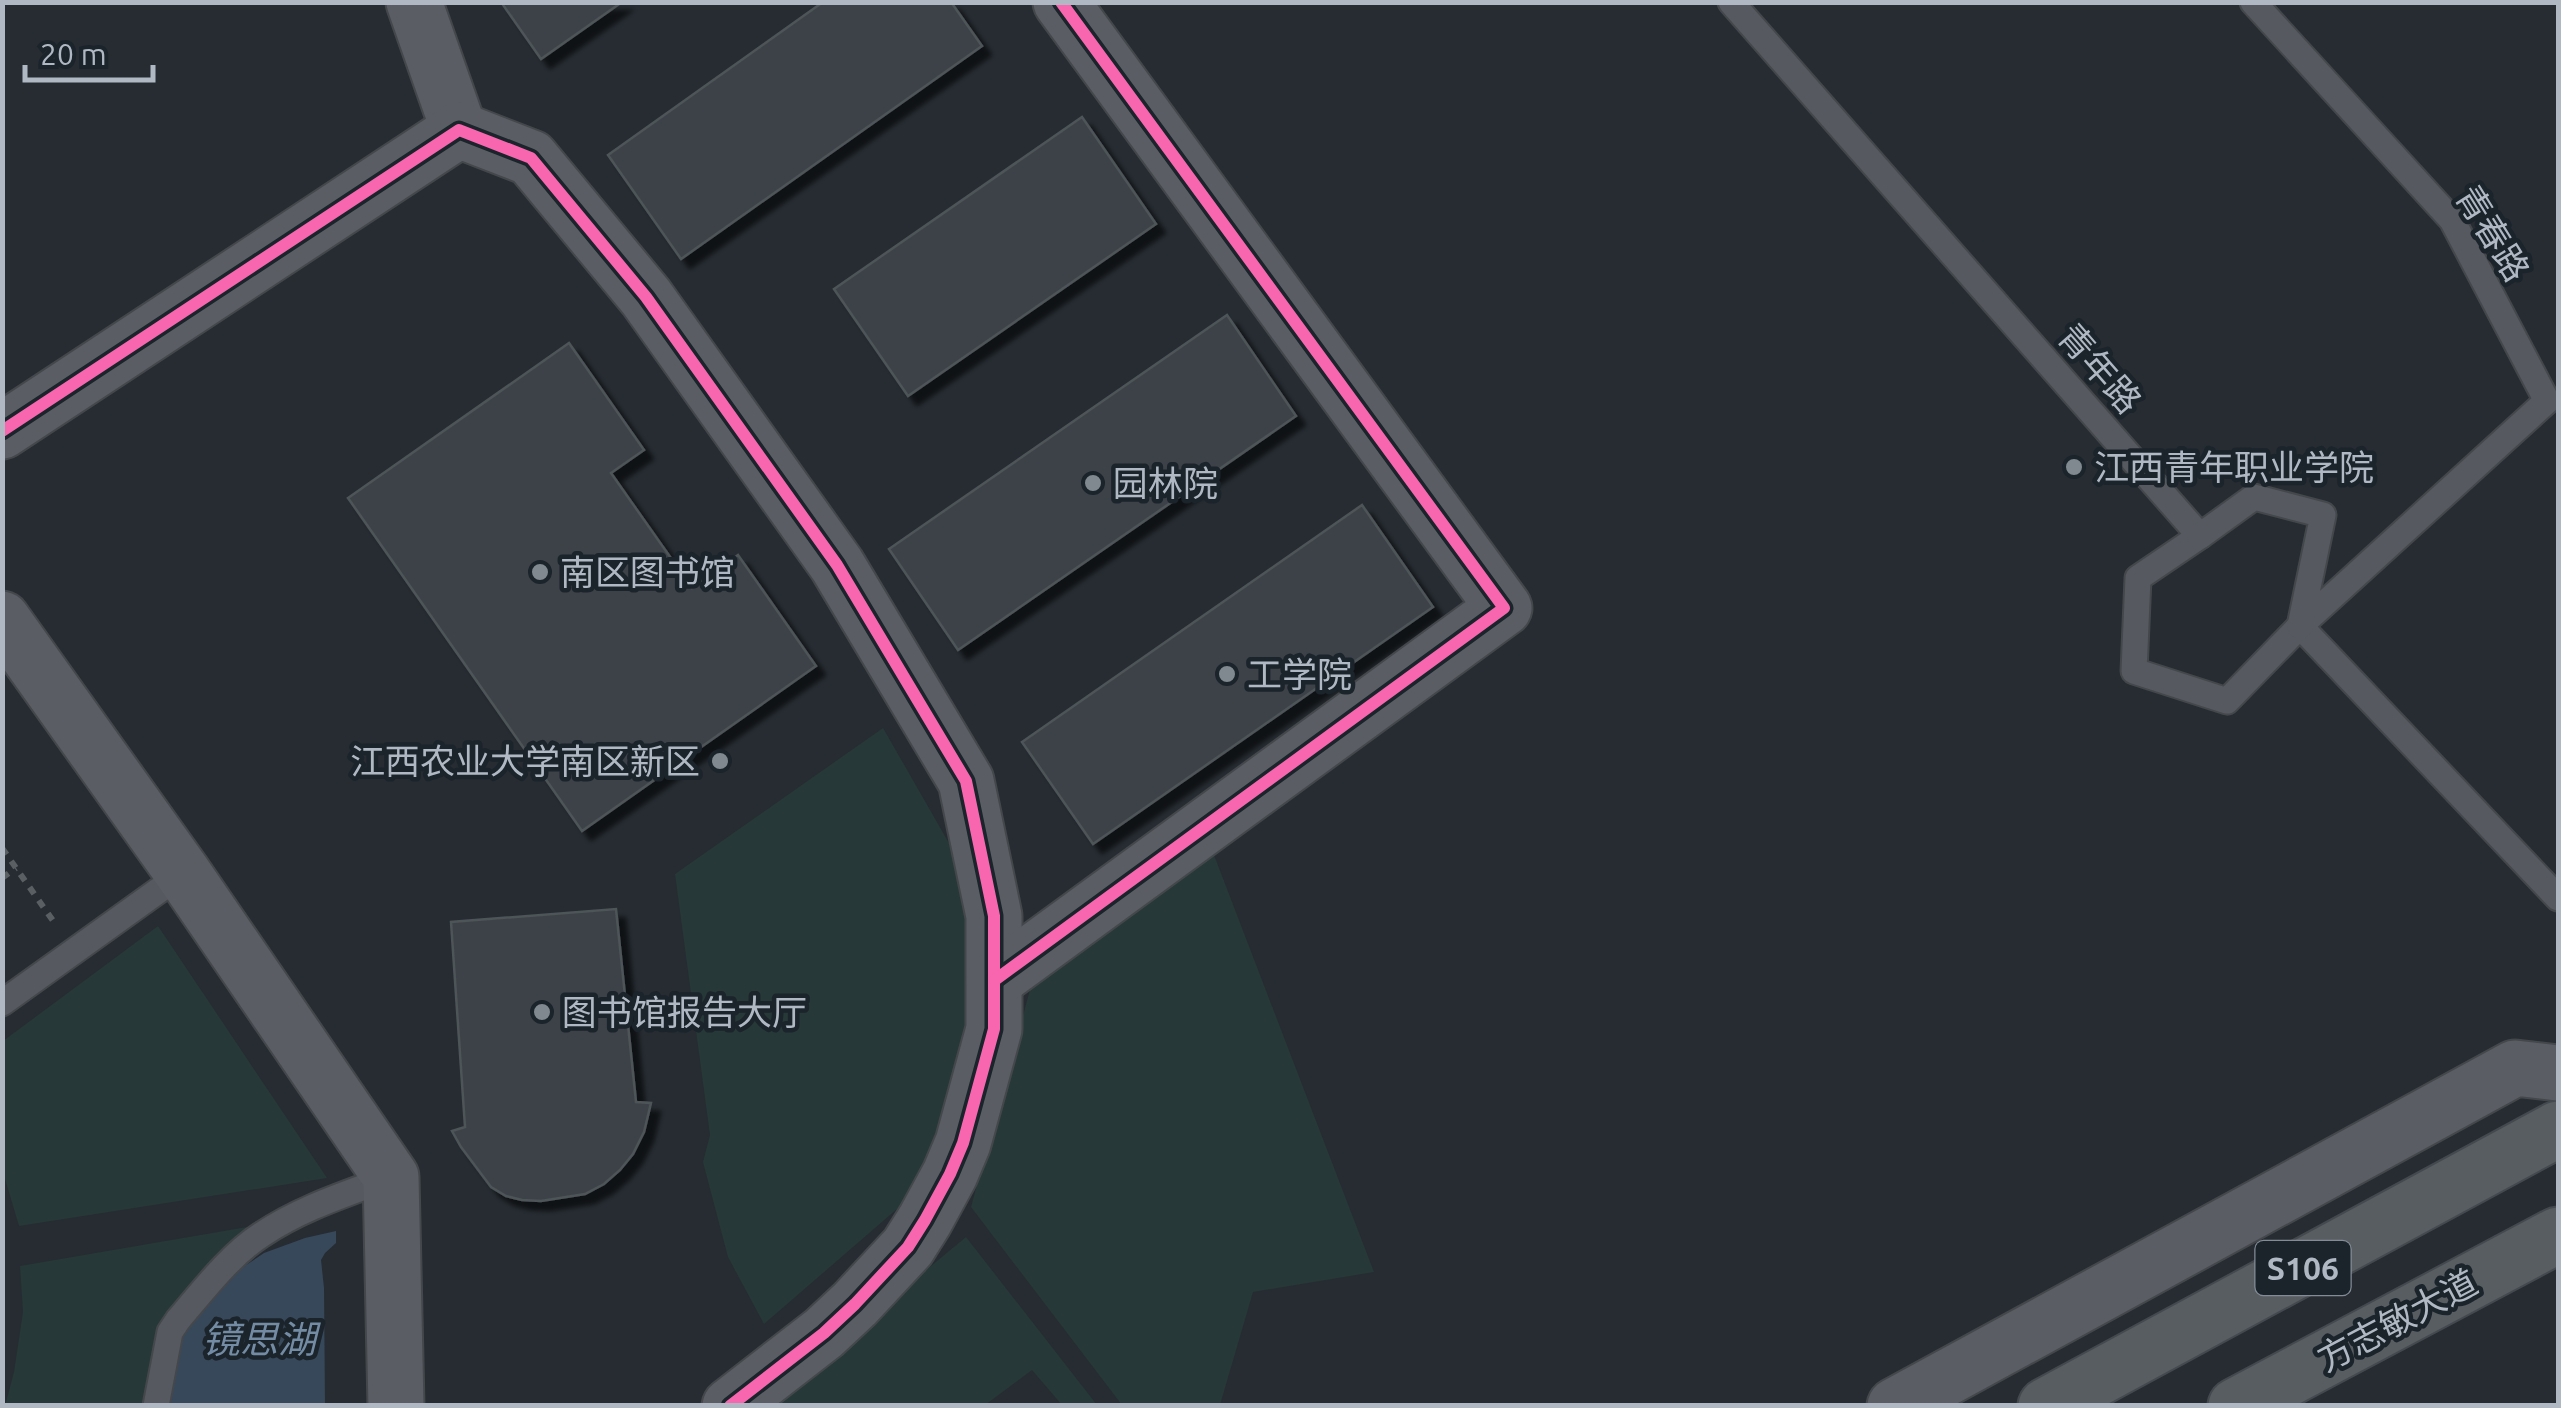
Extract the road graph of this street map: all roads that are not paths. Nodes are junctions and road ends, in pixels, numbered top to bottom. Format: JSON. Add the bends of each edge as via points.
{"nodes":[{"id":1,"x":414,"y":2,"type":"edge"},
{"id":2,"x":1060,"y":2,"type":"edge"},
{"id":3,"x":1732,"y":2,"type":"edge"},
{"id":4,"x":2253,"y":2,"type":"edge"},
{"id":5,"x":459,"y":130,"type":"junction"},
{"id":6,"x":2553,"y":396,"type":"edge"},
{"id":7,"x":2,"y":431,"type":"edge"},
{"id":8,"x":2200,"y":536,"type":"junction"},
{"id":9,"x":2,"y":619,"type":"edge"},
{"id":10,"x":2300,"y":626,"type":"junction"},
{"id":11,"x":183,"y":874,"type":"junction"},
{"id":12,"x":2558,"y":898,"type":"edge"},
{"id":13,"x":995,"y":980,"type":"junction"},
{"id":14,"x":2,"y":1003,"type":"edge"},
{"id":15,"x":2558,"y":1073,"type":"edge"},
{"id":16,"x":2558,"y":1130,"type":"edge"},
{"id":17,"x":390,"y":1177,"type":"junction"},
{"id":18,"x":2558,"y":1234,"type":"edge"},
{"id":19,"x":156,"y":1406,"type":"edge"},
{"id":20,"x":396,"y":1406,"type":"edge"},
{"id":21,"x":730,"y":1406,"type":"edge"},
{"id":22,"x":1895,"y":1406,"type":"edge"},
{"id":23,"x":2046,"y":1406,"type":"edge"},
{"id":24,"x":2236,"y":1406,"type":"edge"}],
"edges":[{"from":1,"to":5,"type":"street"},
{"from":2,"to":13,"type":"street","via":[[1504,608]]},
{"from":3,"to":8,"type":"lane","name":"青年路"},
{"from":4,"to":6,"type":"lane","name":"青春路","via":[[2452,220]]},
{"from":5,"to":7,"type":"street"},
{"from":5,"to":13,"type":"street","via":[[531,158],[646,297],[836,565],[966,782],[994,916]]},
{"from":6,"to":10,"type":"lane","name":"青春路"},
{"from":8,"to":10,"type":"lane","via":[[2254,496],[2322,514]]},
{"from":8,"to":10,"type":"lane","via":[[2138,578],[2134,670],[2227,702]]},
{"from":9,"to":11,"type":"street"},
{"from":10,"to":12,"type":"lane"},
{"from":11,"to":14,"type":"lane"},
{"from":11,"to":17,"type":"street"},
{"from":13,"to":21,"type":"street","via":[[994,1030],[962,1143],[908,1248],[824,1333]]},
{"from":15,"to":22,"type":"street","via":[[2515,1068]]},
{"from":16,"to":23,"type":"main road","number":"S106"},
{"from":17,"to":19,"type":"lane","via":[[304,1209],[238,1253],[170,1332]]},
{"from":17,"to":20,"type":"street"},
{"from":18,"to":24,"type":"main road","name":"方志敏大道","number":"S106"}]}
